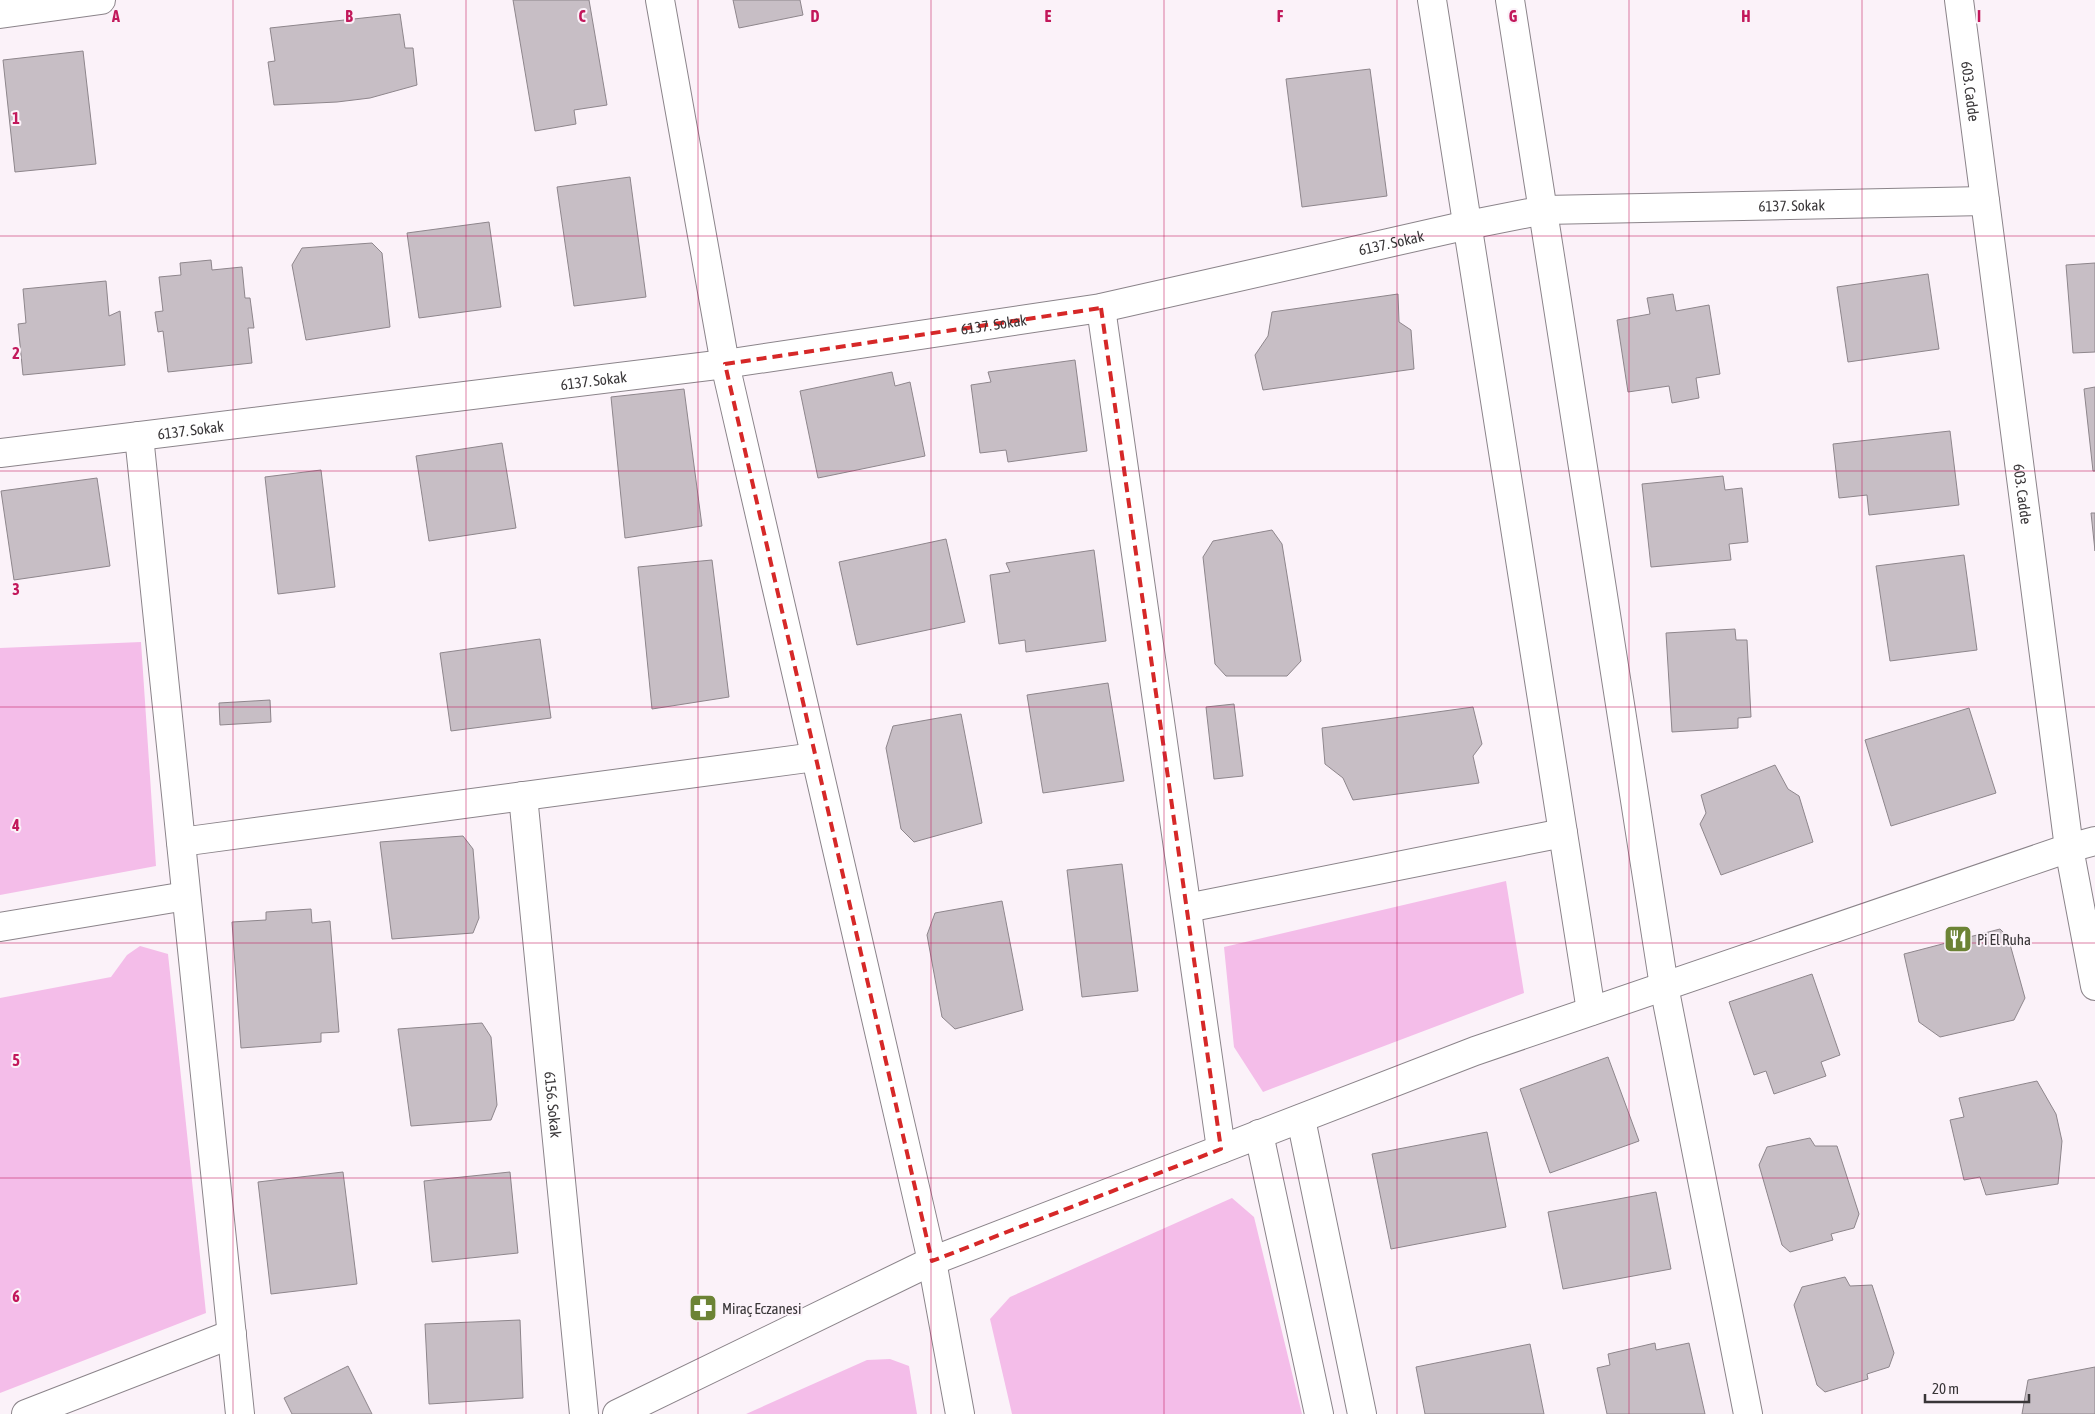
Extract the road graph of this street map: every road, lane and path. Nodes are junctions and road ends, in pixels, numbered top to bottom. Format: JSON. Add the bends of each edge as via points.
{"nodes":[{"id":1,"x":101,"y":0,"type":"edge"},
{"id":2,"x":660,"y":0,"type":"edge"},
{"id":3,"x":1432,"y":0,"type":"edge"},
{"id":4,"x":1510,"y":0,"type":"edge"},
{"id":5,"x":1959,"y":0,"type":"edge"},
{"id":6,"x":0,"y":14,"type":"edge"},
{"id":7,"x":1985,"y":201,"type":"junction"},
{"id":8,"x":1544,"y":210,"type":"junction"},
{"id":9,"x":1468,"y":225,"type":"junction"},
{"id":10,"x":1101,"y":308,"type":"junction"},
{"id":11,"x":725,"y":364,"type":"junction"},
{"id":12,"x":139,"y":436,"type":"junction"},
{"id":13,"x":0,"y":453,"type":"edge"},
{"id":14,"x":816,"y":757,"type":"junction"},
{"id":15,"x":523,"y":796,"type":"junction"},
{"id":16,"x":1563,"y":833,"type":"junction"},
{"id":17,"x":181,"y":842,"type":"junction"},
{"id":18,"x":2095,"y":842,"type":"edge"},
{"id":19,"x":2069,"y":848,"type":"junction"},
{"id":20,"x":186,"y":896,"type":"junction"},
{"id":21,"x":1187,"y":908,"type":"junction"},
{"id":22,"x":0,"y":927,"type":"edge"},
{"id":23,"x":1664,"y":986,"type":"junction"},
{"id":24,"x":2095,"y":986,"type":"edge"},
{"id":25,"x":1591,"y":1011,"type":"junction"},
{"id":26,"x":1301,"y":1119,"type":"junction"},
{"id":27,"x":1259,"y":1134,"type":"junction"},
{"id":28,"x":1221,"y":1149,"type":"junction"},
{"id":29,"x":932,"y":1261,"type":"junction"},
{"id":30,"x":232,"y":1334,"type":"junction"},
{"id":31,"x":26,"y":1414,"type":"edge"},
{"id":32,"x":240,"y":1414,"type":"edge"},
{"id":33,"x":584,"y":1414,"type":"edge"},
{"id":34,"x":617,"y":1414,"type":"edge"},
{"id":35,"x":960,"y":1414,"type":"edge"},
{"id":36,"x":1319,"y":1414,"type":"edge"},
{"id":37,"x":1362,"y":1414,"type":"edge"},
{"id":38,"x":1748,"y":1414,"type":"edge"}],
"edges":[{"from":1,"to":6,"type":"street"},
{"from":2,"to":11,"type":"street"},
{"from":3,"to":9,"type":"street"},
{"from":4,"to":8,"type":"street"},
{"from":5,"to":7,"type":"street","name":"603. Cadde"},
{"from":7,"to":8,"type":"street","name":"6137. Sokak"},
{"from":7,"to":19,"type":"street","name":"603. Cadde"},
{"from":8,"to":9,"type":"street","name":"6137. Sokak"},
{"from":8,"to":23,"type":"street"},
{"from":9,"to":10,"type":"street","name":"6137. Sokak"},
{"from":9,"to":16,"type":"street"},
{"from":10,"to":11,"type":"street","name":"6137. Sokak"},
{"from":10,"to":21,"type":"street"},
{"from":11,"to":12,"type":"street","name":"6137. Sokak"},
{"from":11,"to":14,"type":"street"},
{"from":12,"to":13,"type":"street","name":"6137. Sokak"},
{"from":12,"to":17,"type":"street"},
{"from":14,"to":15,"type":"street"},
{"from":14,"to":29,"type":"street"},
{"from":15,"to":17,"type":"street"},
{"from":15,"to":33,"type":"street","name":"6156. Sokak"},
{"from":16,"to":21,"type":"street"},
{"from":16,"to":25,"type":"street"},
{"from":17,"to":20,"type":"street"},
{"from":18,"to":19,"type":"street"},
{"from":19,"to":23,"type":"street"},
{"from":19,"to":24,"type":"street","name":"603. Cadde"},
{"from":20,"to":22,"type":"street"},
{"from":20,"to":30,"type":"street"},
{"from":21,"to":28,"type":"street"},
{"from":23,"to":25,"type":"street"},
{"from":23,"to":38,"type":"street"},
{"from":25,"to":26,"type":"street","via":[[1475,1051]]},
{"from":26,"to":27,"type":"street"},
{"from":26,"to":37,"type":"street"},
{"from":27,"to":28,"type":"street"},
{"from":27,"to":36,"type":"street"},
{"from":28,"to":29,"type":"street"},
{"from":29,"to":34,"type":"street"},
{"from":29,"to":35,"type":"street"},
{"from":30,"to":31,"type":"street"},
{"from":30,"to":32,"type":"street"}]}
